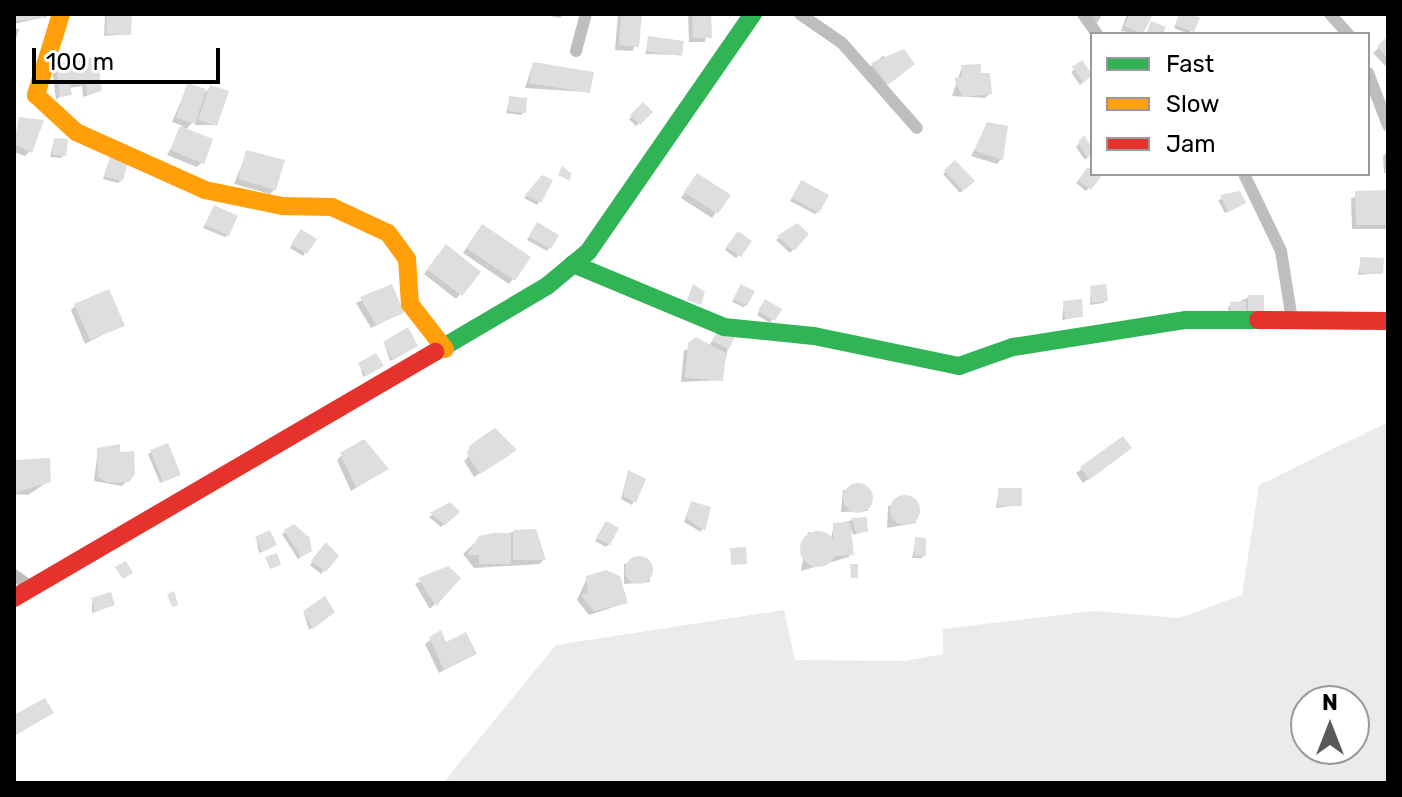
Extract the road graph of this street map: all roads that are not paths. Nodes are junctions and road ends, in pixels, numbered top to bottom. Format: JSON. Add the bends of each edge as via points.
{"nodes":[{"id":1,"x":61,"y":14,"type":"edge"},
{"id":2,"x":586,"y":14,"type":"edge"},
{"id":3,"x":753,"y":14,"type":"edge"},
{"id":4,"x":800,"y":14,"type":"edge"},
{"id":5,"x":1083,"y":14,"type":"edge"},
{"id":6,"x":1330,"y":14,"type":"edge"},
{"id":7,"x":1096,"y":32,"type":"edge"},
{"id":8,"x":1346,"y":32,"type":"edge"},
{"id":9,"x":576,"y":51,"type":"dead end"},
{"id":10,"x":1370,"y":78,"type":"edge"},
{"id":11,"x":1388,"y":125,"type":"edge"},
{"id":12,"x":917,"y":128,"type":"dead end"},
{"id":13,"x":1245,"y":176,"type":"edge"},
{"id":14,"x":573,"y":264,"type":"junction"},
{"id":15,"x":1292,"y":320,"type":"junction"},
{"id":16,"x":1388,"y":321,"type":"edge"},
{"id":17,"x":445,"y":349,"type":"junction"},
{"id":18,"x":14,"y":575,"type":"edge"},
{"id":19,"x":32,"y":588,"type":"junction"},
{"id":20,"x":14,"y":598,"type":"edge"}],
"edges":[{"from":1,"to":17,"type":"street","via":[[57,45],[36,95],[76,132],[205,190],[282,206],[332,207],[388,233],[407,259],[410,304]]},
{"from":2,"to":9,"type":"street"},
{"from":3,"to":14,"type":"street","via":[[630,195]]},
{"from":4,"to":12,"type":"street","via":[[842,43]]},
{"from":5,"to":7,"type":"street"},
{"from":6,"to":8,"type":"street"},
{"from":10,"to":11,"type":"street"},
{"from":13,"to":15,"type":"street","via":[[1281,251]]},
{"from":14,"to":15,"type":"street","via":[[724,327],[814,336],[959,366],[1013,347],[1186,320]]},
{"from":14,"to":17,"type":"street"},
{"from":15,"to":16,"type":"street"},
{"from":17,"to":19,"type":"street"},
{"from":18,"to":19,"type":"street"},
{"from":19,"to":20,"type":"street"}]}
